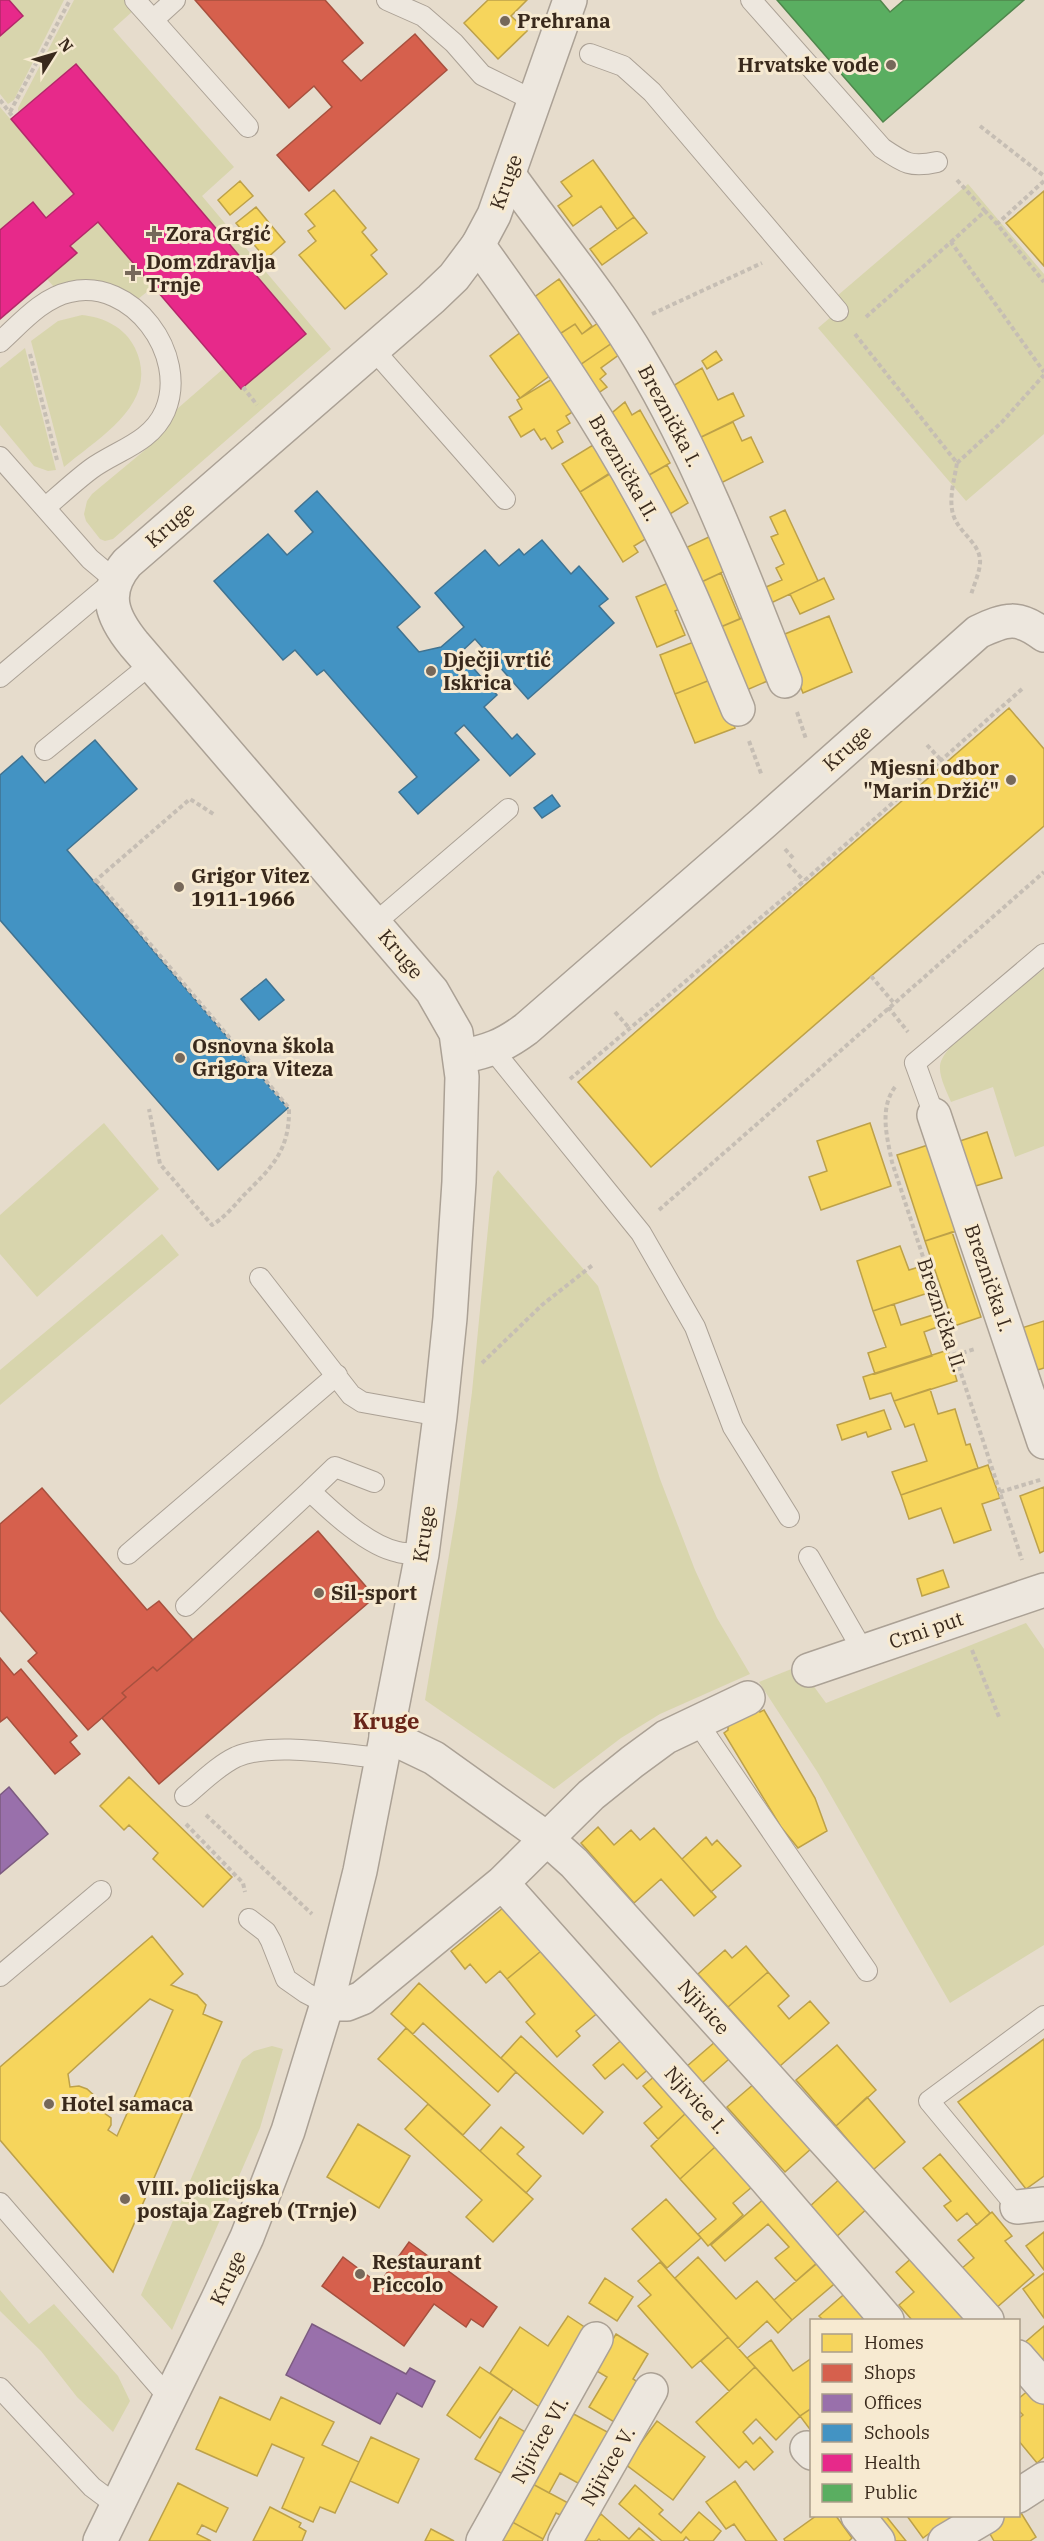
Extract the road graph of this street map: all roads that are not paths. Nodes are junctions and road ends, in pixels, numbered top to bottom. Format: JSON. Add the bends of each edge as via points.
{"nodes":[{"id":1,"x":135,"y":0,"type":"edge"},
{"id":2,"x":175,"y":0,"type":"edge"},
{"id":3,"x":387,"y":0,"type":"edge"},
{"id":4,"x":751,"y":0,"type":"edge"},
{"id":5,"x":566,"y":2,"type":"edge"},
{"id":6,"x":153,"y":20,"type":"junction"},
{"id":7,"x":590,"y":54,"type":"dead end"},
{"id":8,"x":535,"y":101,"type":"junction"},
{"id":9,"x":248,"y":128,"type":"dead end"},
{"id":10,"x":937,"y":162,"type":"road end"},
{"id":11,"x":509,"y":175,"type":"junction"},
{"id":12,"x":478,"y":245,"type":"junction"},
{"id":13,"x":838,"y":311,"type":"road end"},
{"id":14,"x":0,"y":342,"type":"edge"},
{"id":15,"x":373,"y":349,"type":"junction"},
{"id":16,"x":0,"y":457,"type":"edge"},
{"id":17,"x":504,"y":499,"type":"dead end"},
{"id":18,"x":45,"y":508,"type":"junction"},
{"id":19,"x":115,"y":580,"type":"junction"},
{"id":20,"x":1044,"y":634,"type":"edge"},
{"id":21,"x":151,"y":663,"type":"junction"},
{"id":22,"x":0,"y":677,"type":"edge"},
{"id":23,"x":785,"y":681,"type":"dead end"},
{"id":24,"x":738,"y":709,"type":"road end"},
{"id":25,"x":45,"y":750,"type":"dead end"},
{"id":26,"x":508,"y":809,"type":"dead end"},
{"id":27,"x":375,"y":923,"type":"junction"},
{"id":28,"x":1044,"y":954,"type":"edge"},
{"id":29,"x":493,"y":1050,"type":"junction"},
{"id":30,"x":460,"y":1057,"type":"junction"},
{"id":31,"x":934,"y":1114,"type":"joint"},
{"id":32,"x":260,"y":1278,"type":"dead end"},
{"id":33,"x":337,"y":1375,"type":"junction"},
{"id":34,"x":440,"y":1416,"type":"junction"},
{"id":35,"x":1044,"y":1442,"type":"edge"},
{"id":36,"x":374,"y":1482,"type":"dead end"},
{"id":37,"x":310,"y":1491,"type":"junction"},
{"id":38,"x":789,"y":1517,"type":"dead end"},
{"id":39,"x":128,"y":1554,"type":"dead end"},
{"id":40,"x":422,"y":1554,"type":"junction"},
{"id":41,"x":809,"y":1557,"type":"dead end"},
{"id":42,"x":1044,"y":1590,"type":"edge"},
{"id":43,"x":186,"y":1606,"type":"dead end"},
{"id":44,"x":863,"y":1651,"type":"junction"},
{"id":45,"x":809,"y":1670,"type":"dead end"},
{"id":46,"x":748,"y":1698,"type":"dead end"},
{"id":47,"x":697,"y":1722,"type":"junction"},
{"id":48,"x":384,"y":1746,"type":"junction"},
{"id":49,"x":185,"y":1796,"type":"road end"},
{"id":50,"x":546,"y":1838,"type":"junction"},
{"id":51,"x":502,"y":1883,"type":"junction"},
{"id":52,"x":101,"y":1891,"type":"dead end"},
{"id":53,"x":249,"y":1919,"type":"road end"},
{"id":54,"x":867,"y":1971,"type":"dead end"},
{"id":55,"x":0,"y":1976,"type":"edge"},
{"id":56,"x":327,"y":2004,"type":"junction"},
{"id":57,"x":1044,"y":2016,"type":"edge"},
{"id":58,"x":0,"y":2203,"type":"edge"},
{"id":59,"x":1030,"y":2205,"type":"edge"},
{"id":60,"x":886,"y":2319,"type":"edge"},
{"id":61,"x":986,"y":2319,"type":"edge"},
{"id":62,"x":597,"y":2339,"type":"dead end"},
{"id":63,"x":1020,"y":2359,"type":"edge"},
{"id":64,"x":1044,"y":2387,"type":"edge"},
{"id":65,"x":0,"y":2388,"type":"edge"},
{"id":66,"x":651,"y":2390,"type":"dead end"},
{"id":67,"x":170,"y":2398,"type":"junction"},
{"id":68,"x":116,"y":2505,"type":"junction"},
{"id":69,"x":859,"y":2517,"type":"edge"},
{"id":70,"x":985,"y":2517,"type":"edge"},
{"id":71,"x":100,"y":2541,"type":"edge"},
{"id":72,"x":483,"y":2541,"type":"edge"},
{"id":73,"x":565,"y":2541,"type":"edge"},
{"id":74,"x":878,"y":2541,"type":"edge"},
{"id":75,"x":945,"y":2541,"type":"edge"}],
"edges":[{"from":1,"to":6,"type":"lane"},
{"from":2,"to":6,"type":"lane"},
{"from":3,"to":8,"type":"lane","via":[[423,16],[482,75]]},
{"from":4,"to":10,"type":"lane","via":[[882,148],[918,166]]},
{"from":5,"to":8,"type":"street","name":"Kruge"},
{"from":6,"to":9,"type":"lane"},
{"from":7,"to":13,"type":"lane","via":[[623,66],[652,92]]},
{"from":8,"to":11,"type":"street","name":"Kruge"},
{"from":11,"to":12,"type":"street","name":"Kruge"},
{"from":11,"to":23,"type":"street","name":"Breznička I.","via":[[621,328],[652,380],[698,469]]},
{"from":12,"to":15,"type":"street","name":"Kruge","via":[[454,277]]},
{"from":12,"to":24,"type":"street","name":"Breznička II.","via":[[571,378],[657,524],[687,585]]},
{"from":14,"to":18,"type":"lane","via":[[48,300],[71,291],[94,290],[130,305],[155,332],[170,366],[170,390],[155,427],[138,443],[92,468]]},
{"from":15,"to":17,"type":"lane"},
{"from":15,"to":19,"type":"street","name":"Kruge","via":[[135,555]]},
{"from":16,"to":18,"type":"lane"},
{"from":18,"to":19,"type":"lane","via":[[90,559]]},
{"from":19,"to":21,"type":"street","name":"Kruge","via":[[112,595],[116,617]]},
{"from":19,"to":22,"type":"lane"},
{"from":20,"to":29,"type":"street","name":"Kruge","via":[[1019,620],[1005,620],[978,632],[534,1021]]},
{"from":21,"to":25,"type":"lane"},
{"from":21,"to":27,"type":"street","name":"Kruge"},
{"from":26,"to":27,"type":"lane"},
{"from":27,"to":30,"type":"street","name":"Kruge","via":[[444,1008],[456,1034]]},
{"from":28,"to":31,"type":"lane","via":[[915,1063]]},
{"from":29,"to":30,"type":"street","name":"Kruge"},
{"from":29,"to":38,"type":"lane","via":[[641,1233],[695,1327],[733,1427]]},
{"from":30,"to":34,"type":"street","name":"Kruge","via":[[459,1182]]},
{"from":31,"to":35,"type":"street","name":"Breznička I."},
{"from":32,"to":33,"type":"lane"},
{"from":33,"to":34,"type":"lane","via":[[351,1395],[362,1402]]},
{"from":33,"to":39,"type":"lane"},
{"from":34,"to":40,"type":"street","name":"Kruge"},
{"from":36,"to":37,"type":"lane","via":[[334,1467]]},
{"from":37,"to":40,"type":"lane","via":[[336,1516],[379,1544],[398,1552]]},
{"from":37,"to":43,"type":"lane"},
{"from":40,"to":48,"type":"street","name":"Kruge"},
{"from":41,"to":44,"type":"lane"},
{"from":42,"to":44,"type":"street","name":"Crni put"},
{"from":44,"to":45,"type":"street","name":"Crni put"},
{"from":46,"to":47,"type":"street"},
{"from":47,"to":50,"type":"street","via":[[666,1737],[632,1761]]},
{"from":47,"to":54,"type":"lane"},
{"from":48,"to":49,"type":"lane","via":[[255,1752],[236,1757]]},
{"from":48,"to":50,"type":"street","name":"Njivice","via":[[434,1758]]},
{"from":48,"to":56,"type":"street","name":"Kruge","via":[[360,1871]]},
{"from":50,"to":51,"type":"street"},
{"from":50,"to":61,"type":"street","name":"Njivice","via":[[586,1875]]},
{"from":51,"to":56,"type":"street","via":[[362,1998],[347,2004]]},
{"from":51,"to":60,"type":"street","name":"Njivice I."},
{"from":52,"to":55,"type":"lane"},
{"from":53,"to":56,"type":"lane","via":[[272,1941],[286,1978]]},
{"from":56,"to":67,"type":"street","name":"Kruge","via":[[288,2132],[251,2226]]},
{"from":57,"to":59,"type":"lane","via":[[929,2102]]},
{"from":58,"to":67,"type":"lane"},
{"from":62,"to":72,"type":"street","name":"Njivice VI."},
{"from":63,"to":64,"type":"street"},
{"from":65,"to":68,"type":"lane","via":[[92,2487]]},
{"from":66,"to":73,"type":"street","name":"Njivice V."},
{"from":67,"to":68,"type":"street","name":"Kruge"},
{"from":68,"to":71,"type":"street","name":"Kruge"},
{"from":69,"to":74,"type":"street"},
{"from":70,"to":75,"type":"street"}]}
